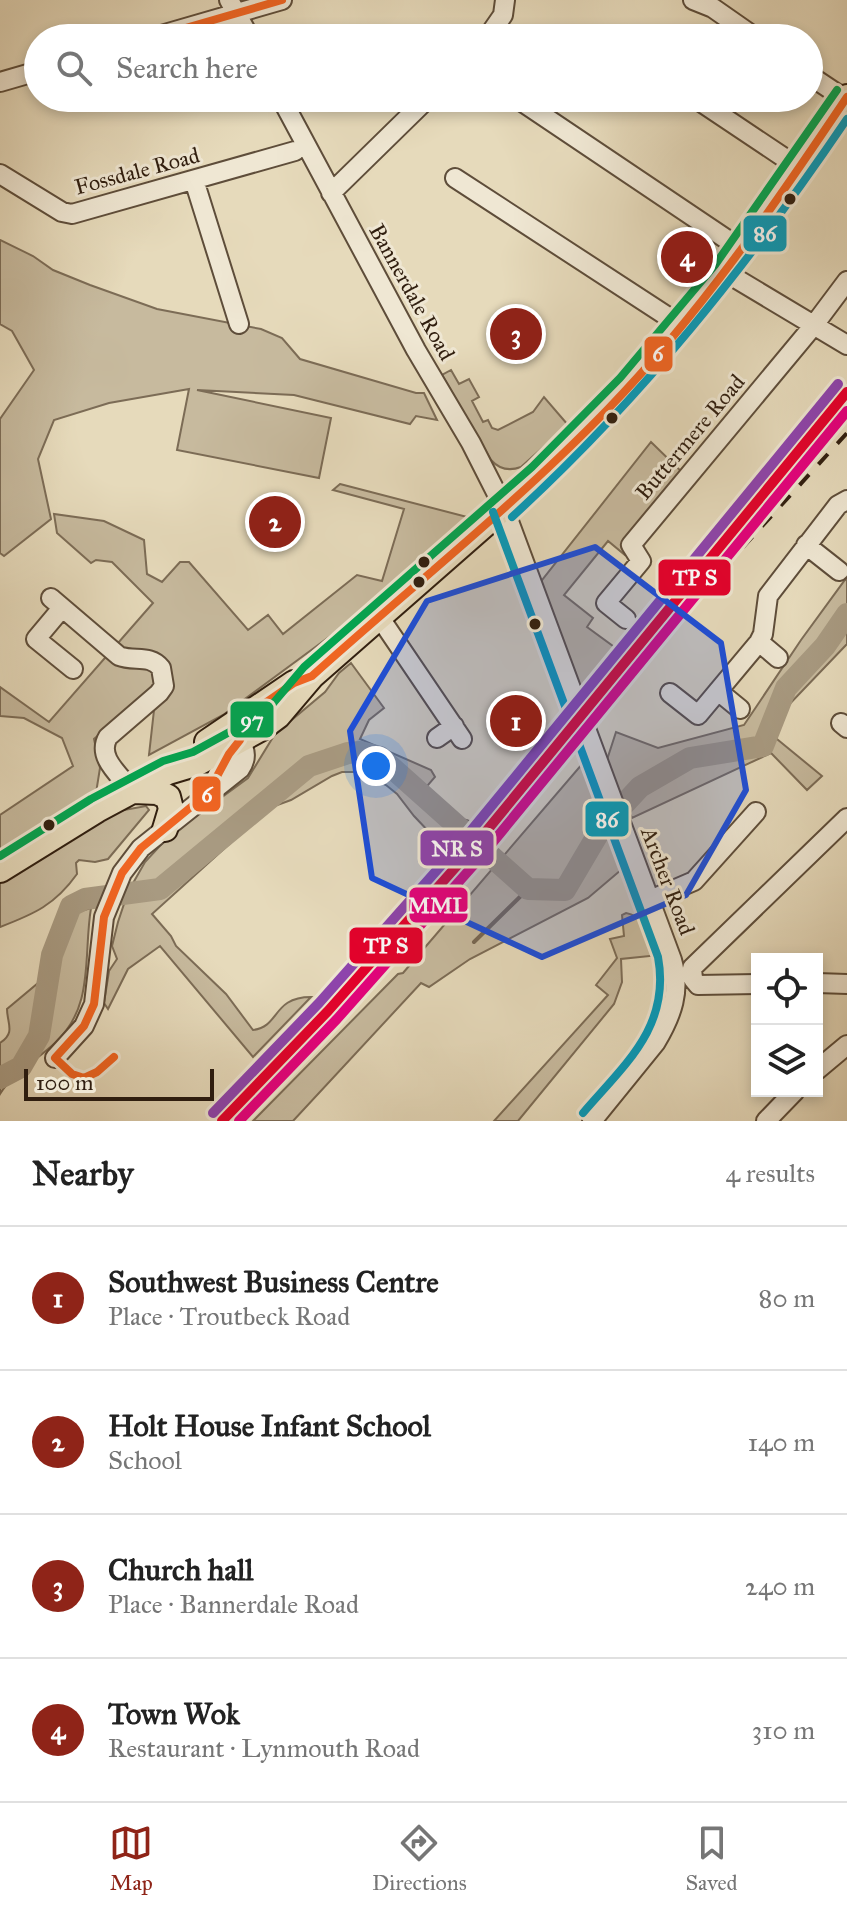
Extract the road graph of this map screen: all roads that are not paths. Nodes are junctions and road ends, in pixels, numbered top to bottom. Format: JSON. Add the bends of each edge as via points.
{"nodes":[{"id":1,"x":282,"y":0,"type":"edge"},
{"id":2,"x":505,"y":0,"type":"edge"},
{"id":3,"x":693,"y":0,"type":"edge"},
{"id":4,"x":233,"y":6,"type":"edge"},
{"id":5,"x":187,"y":24,"type":"edge"},
{"id":6,"x":243,"y":24,"type":"edge"},
{"id":7,"x":497,"y":24,"type":"edge"},
{"id":8,"x":736,"y":24,"type":"edge"},
{"id":9,"x":24,"y":75,"type":"edge"},
{"id":10,"x":0,"y":82,"type":"edge"},
{"id":11,"x":823,"y":84,"type":"edge"},
{"id":12,"x":846,"y":100,"type":"edge"},
{"id":13,"x":288,"y":112,"type":"edge"},
{"id":14,"x":414,"y":112,"type":"edge"},
{"id":15,"x":537,"y":112,"type":"edge"},
{"id":16,"x":716,"y":112,"type":"edge"},
{"id":17,"x":295,"y":151,"type":"dead end"},
{"id":18,"x":798,"y":167,"type":"junction"},
{"id":19,"x":0,"y":174,"type":"edge"},
{"id":20,"x":455,"y":178,"type":"dead end"},
{"id":21,"x":194,"y":180,"type":"junction"},
{"id":22,"x":331,"y":193,"type":"junction"},
{"id":23,"x":741,"y":249,"type":"junction"},
{"id":24,"x":725,"y":272,"type":"junction"},
{"id":25,"x":847,"y":281,"type":"edge"},
{"id":26,"x":239,"y":324,"type":"dead end"},
{"id":27,"x":814,"y":325,"type":"junction"},
{"id":28,"x":682,"y":326,"type":"junction"},
{"id":29,"x":847,"y":345,"type":"edge"},
{"id":30,"x":847,"y":500,"type":"edge"},
{"id":31,"x":504,"y":508,"type":"junction"},
{"id":32,"x":806,"y":545,"type":"junction"},
{"id":33,"x":839,"y":571,"type":"dead end"},
{"id":34,"x":378,"y":615,"type":"junction"},
{"id":35,"x":626,"y":619,"type":"dead end"},
{"id":36,"x":759,"y":642,"type":"junction"},
{"id":37,"x":778,"y":658,"type":"dead end"},
{"id":38,"x":73,"y":669,"type":"dead end"},
{"id":39,"x":303,"y":679,"type":"junction"},
{"id":40,"x":718,"y":691,"type":"junction"},
{"id":41,"x":670,"y":693,"type":"dead end"},
{"id":42,"x":740,"y":709,"type":"dead end"},
{"id":43,"x":437,"y":738,"type":"dead end"},
{"id":44,"x":222,"y":739,"type":"junction"},
{"id":45,"x":168,"y":772,"type":"junction"},
{"id":46,"x":132,"y":791,"type":"junction"},
{"id":47,"x":756,"y":812,"type":"dead end"},
{"id":48,"x":847,"y":818,"type":"edge"},
{"id":49,"x":165,"y":829,"type":"junction"},
{"id":50,"x":0,"y":870,"type":"edge"},
{"id":51,"x":650,"y":900,"type":"junction"},
{"id":52,"x":823,"y":983,"type":"edge"},
{"id":53,"x":751,"y":984,"type":"edge"},
{"id":54,"x":847,"y":984,"type":"edge"},
{"id":55,"x":847,"y":1045,"type":"edge"},
{"id":56,"x":55,"y":1058,"type":"dead end"},
{"id":57,"x":823,"y":1065,"type":"edge"},
{"id":58,"x":789,"y":1097,"type":"edge"},
{"id":59,"x":592,"y":1121,"type":"edge"},
{"id":60,"x":766,"y":1121,"type":"edge"}],
"edges":[{"from":1,"to":4,"type":"street"},
{"from":2,"to":7,"type":"street"},
{"from":3,"to":8,"type":"street"},
{"from":4,"to":5,"type":"street"},
{"from":4,"to":6,"type":"street"},
{"from":9,"to":10,"type":"street"},
{"from":11,"to":12,"type":"street"},
{"from":12,"to":18,"type":"main road"},
{"from":13,"to":22,"type":"street","name":"Bannerdale Road"},
{"from":14,"to":22,"type":"street"},
{"from":15,"to":23,"type":"street"},
{"from":16,"to":18,"type":"street"},
{"from":17,"to":21,"type":"street","name":"Fossdale Road"},
{"from":18,"to":23,"type":"main road"},
{"from":19,"to":21,"type":"street","name":"Fossdale Road","via":[[72,214]]},
{"from":20,"to":28,"type":"street"},
{"from":21,"to":26,"type":"street"},
{"from":22,"to":31,"type":"street","name":"Bannerdale Road"},
{"from":23,"to":24,"type":"main road"},
{"from":24,"to":27,"type":"street"},
{"from":24,"to":28,"type":"main road"},
{"from":25,"to":27,"type":"street","name":"Buttermere Road"},
{"from":27,"to":29,"type":"street"},
{"from":27,"to":35,"type":"street","name":"Buttermere Road","via":[[631,545],[641,561],[606,603]]},
{"from":28,"to":31,"type":"main road","via":[[608,409]]},
{"from":30,"to":32,"type":"street"},
{"from":31,"to":34,"type":"main road"},
{"from":31,"to":51,"type":"street","name":"Archer Road"},
{"from":32,"to":33,"type":"street"},
{"from":32,"to":36,"type":"street","via":[[768,596]]},
{"from":34,"to":39,"type":"main road"},
{"from":34,"to":43,"type":"street","via":[[458,733]]},
{"from":36,"to":37,"type":"street"},
{"from":36,"to":40,"type":"street"},
{"from":38,"to":46,"type":"street","via":[[36,639],[56,603],[119,656],[150,659],[161,668],[164,686],[159,693],[104,744],[105,756]]},
{"from":39,"to":44,"type":"main road"},
{"from":39,"to":44,"type":"main road","via":[[278,716]]},
{"from":39,"to":44,"type":"main road","via":[[273,687],[210,729]]},
{"from":40,"to":41,"type":"street","via":[[698,715]]},
{"from":40,"to":42,"type":"street"},
{"from":44,"to":45,"type":"main road","via":[[186,756]]},
{"from":44,"to":45,"type":"main road","via":[[198,763]]},
{"from":44,"to":49,"type":"street","via":[[229,754],[208,793]]},
{"from":45,"to":46,"type":"main road"},
{"from":46,"to":49,"type":"main road","via":[[168,797],[171,809]]},
{"from":46,"to":50,"type":"main road"},
{"from":47,"to":51,"type":"street","via":[[694,881]]},
{"from":48,"to":53,"type":"street","via":[[694,964],[699,985]]},
{"from":49,"to":56,"type":"street","via":[[133,857],[111,896],[94,1004],[84,1026]]},
{"from":51,"to":59,"type":"street","name":"Archer Road","via":[[675,970],[675,1002],[656,1042]]},
{"from":52,"to":54,"type":"street"},
{"from":55,"to":57,"type":"street"},
{"from":58,"to":60,"type":"street"}]}
